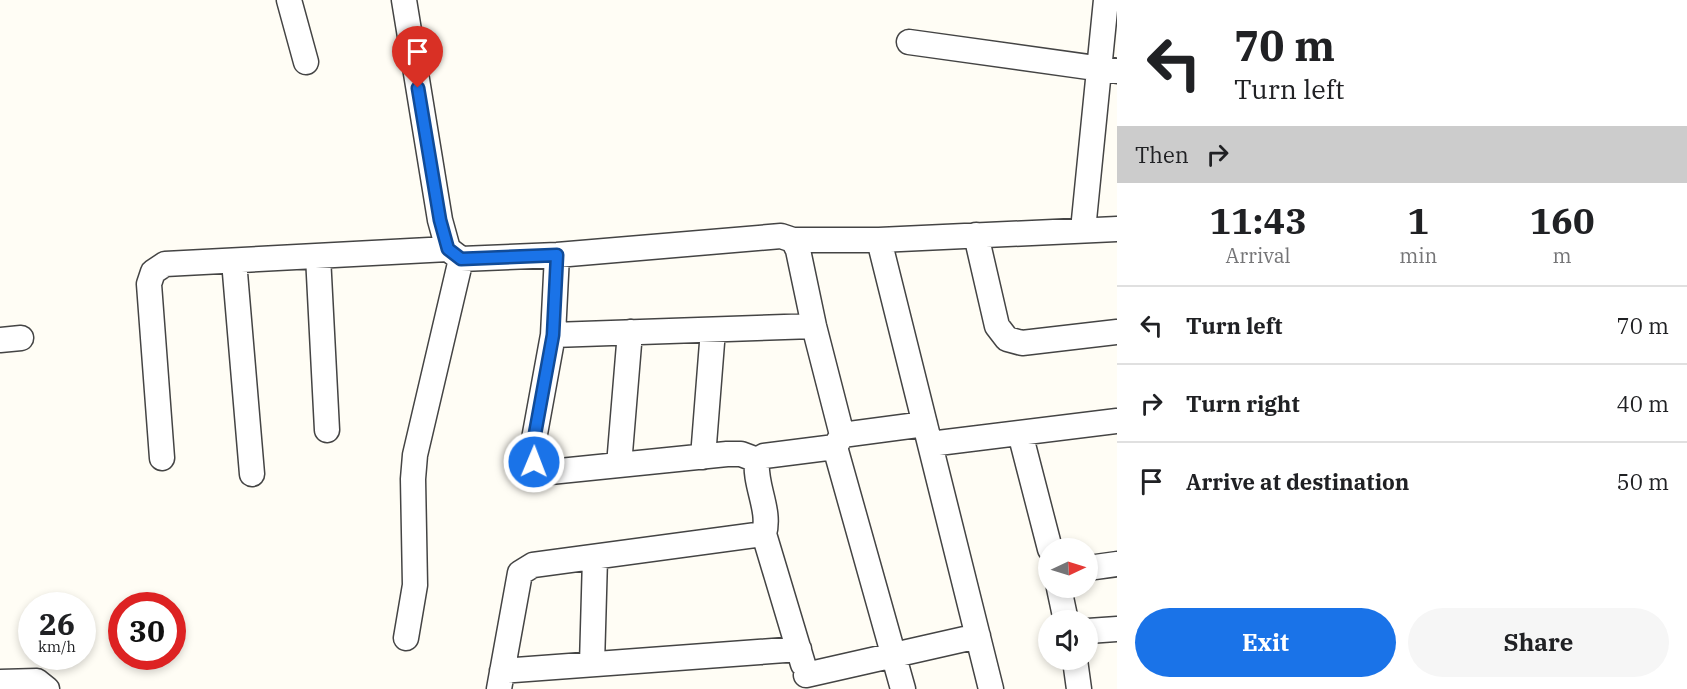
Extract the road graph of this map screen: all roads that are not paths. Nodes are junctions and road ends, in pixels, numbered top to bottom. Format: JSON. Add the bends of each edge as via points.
{"nodes":[{"id":1,"x":289,"y":0,"type":"edge"},
{"id":2,"x":404,"y":0,"type":"edge"},
{"id":3,"x":1106,"y":0,"type":"edge"},
{"id":4,"x":909,"y":42,"type":"dead end"},
{"id":5,"x":306,"y":62,"type":"dead end"},
{"id":6,"x":1108,"y":70,"type":"edge"},
{"id":7,"x":1117,"y":229,"type":"edge"},
{"id":8,"x":1083,"y":230,"type":"junction"},
{"id":9,"x":976,"y":235,"type":"junction"},
{"id":10,"x":793,"y":240,"type":"junction"},
{"id":11,"x":879,"y":240,"type":"junction"},
{"id":12,"x":455,"y":254,"type":"junction"},
{"id":13,"x":557,"y":255,"type":"junction"},
{"id":14,"x":318,"y":256,"type":"junction"},
{"id":15,"x":234,"y":261,"type":"junction"},
{"id":16,"x":814,"y":326,"type":"junction"},
{"id":17,"x":713,"y":330,"type":"junction"},
{"id":18,"x":630,"y":332,"type":"junction"},
{"id":19,"x":1117,"y":332,"type":"edge"},
{"id":20,"x":553,"y":335,"type":"junction"},
{"id":21,"x":1117,"y":421,"type":"edge"},
{"id":22,"x":327,"y":430,"type":"dead end"},
{"id":23,"x":1020,"y":433,"type":"junction"},
{"id":24,"x":927,"y":434,"type":"junction"},
{"id":25,"x":838,"y":441,"type":"junction"},
{"id":26,"x":703,"y":457,"type":"junction"},
{"id":27,"x":162,"y":458,"type":"dead end"},
{"id":28,"x":757,"y":460,"type":"junction"},
{"id":29,"x":619,"y":465,"type":"junction"},
{"id":30,"x":252,"y":474,"type":"dead end"},
{"id":31,"x":764,"y":534,"type":"junction"},
{"id":32,"x":1047,"y":538,"type":"edge"},
{"id":33,"x":596,"y":558,"type":"junction"},
{"id":34,"x":1117,"y":564,"type":"edge"},
{"id":35,"x":1098,"y":567,"type":"edge"},
{"id":36,"x":1117,"y":629,"type":"edge"},
{"id":37,"x":1098,"y":630,"type":"edge"},
{"id":38,"x":978,"y":636,"type":"junction"},
{"id":39,"x":406,"y":639,"type":"dead end"},
{"id":40,"x":800,"y":649,"type":"junction"},
{"id":41,"x":894,"y":656,"type":"junction"},
{"id":42,"x":592,"y":664,"type":"junction"},
{"id":43,"x":1076,"y":670,"type":"edge"},
{"id":44,"x":500,"y":680,"type":"edge"},
{"id":45,"x":0,"y":682,"type":"edge"},
{"id":46,"x":808,"y":682,"type":"edge"},
{"id":47,"x":47,"y":689,"type":"edge"},
{"id":48,"x":903,"y":689,"type":"edge"},
{"id":49,"x":992,"y":689,"type":"edge"},
{"id":50,"x":1079,"y":689,"type":"edge"}],
"edges":[{"from":1,"to":5,"type":"street"},
{"from":2,"to":12,"type":"street","via":[[440,220]]},
{"from":3,"to":6,"type":"street"},
{"from":4,"to":6,"type":"street"},
{"from":6,"to":8,"type":"street"},
{"from":7,"to":8,"type":"street"},
{"from":8,"to":9,"type":"street"},
{"from":9,"to":11,"type":"street"},
{"from":9,"to":19,"type":"street","via":[[997,326],[1006,339],[1022,343]]},
{"from":10,"to":11,"type":"street"},
{"from":10,"to":13,"type":"street","via":[[781,236]]},
{"from":10,"to":16,"type":"street"},
{"from":11,"to":24,"type":"street"},
{"from":12,"to":13,"type":"street"},
{"from":12,"to":14,"type":"street"},
{"from":12,"to":39,"type":"street","via":[[415,455],[415,585]]},
{"from":13,"to":20,"type":"street"},
{"from":14,"to":15,"type":"street"},
{"from":14,"to":22,"type":"street"},
{"from":15,"to":27,"type":"street","via":[[165,264],[153,272],[149,284]]},
{"from":15,"to":30,"type":"street"},
{"from":16,"to":17,"type":"street"},
{"from":16,"to":25,"type":"street"},
{"from":17,"to":18,"type":"street"},
{"from":17,"to":26,"type":"street"},
{"from":18,"to":20,"type":"street"},
{"from":18,"to":29,"type":"street"},
{"from":20,"to":29,"type":"street","via":[[532,450],[534,462],[550,472]]},
{"from":21,"to":23,"type":"street"},
{"from":23,"to":24,"type":"street"},
{"from":23,"to":32,"type":"street"},
{"from":24,"to":25,"type":"street"},
{"from":24,"to":38,"type":"street"},
{"from":25,"to":28,"type":"street"},
{"from":25,"to":41,"type":"street"},
{"from":26,"to":28,"type":"street","via":[[741,454]]},
{"from":26,"to":29,"type":"street"},
{"from":28,"to":31,"type":"street","via":[[767,523]]},
{"from":31,"to":33,"type":"street"},
{"from":31,"to":40,"type":"street"},
{"from":33,"to":42,"type":"street"},
{"from":33,"to":44,"type":"street","via":[[533,565],[520,573]]},
{"from":34,"to":35,"type":"street"},
{"from":36,"to":37,"type":"street"},
{"from":38,"to":41,"type":"street"},
{"from":38,"to":49,"type":"street"},
{"from":40,"to":42,"type":"street"},
{"from":40,"to":46,"type":"street"},
{"from":41,"to":46,"type":"street"},
{"from":41,"to":48,"type":"street"},
{"from":42,"to":44,"type":"street"},
{"from":43,"to":50,"type":"street"},
{"from":45,"to":47,"type":"street","via":[[37,681]]}]}
